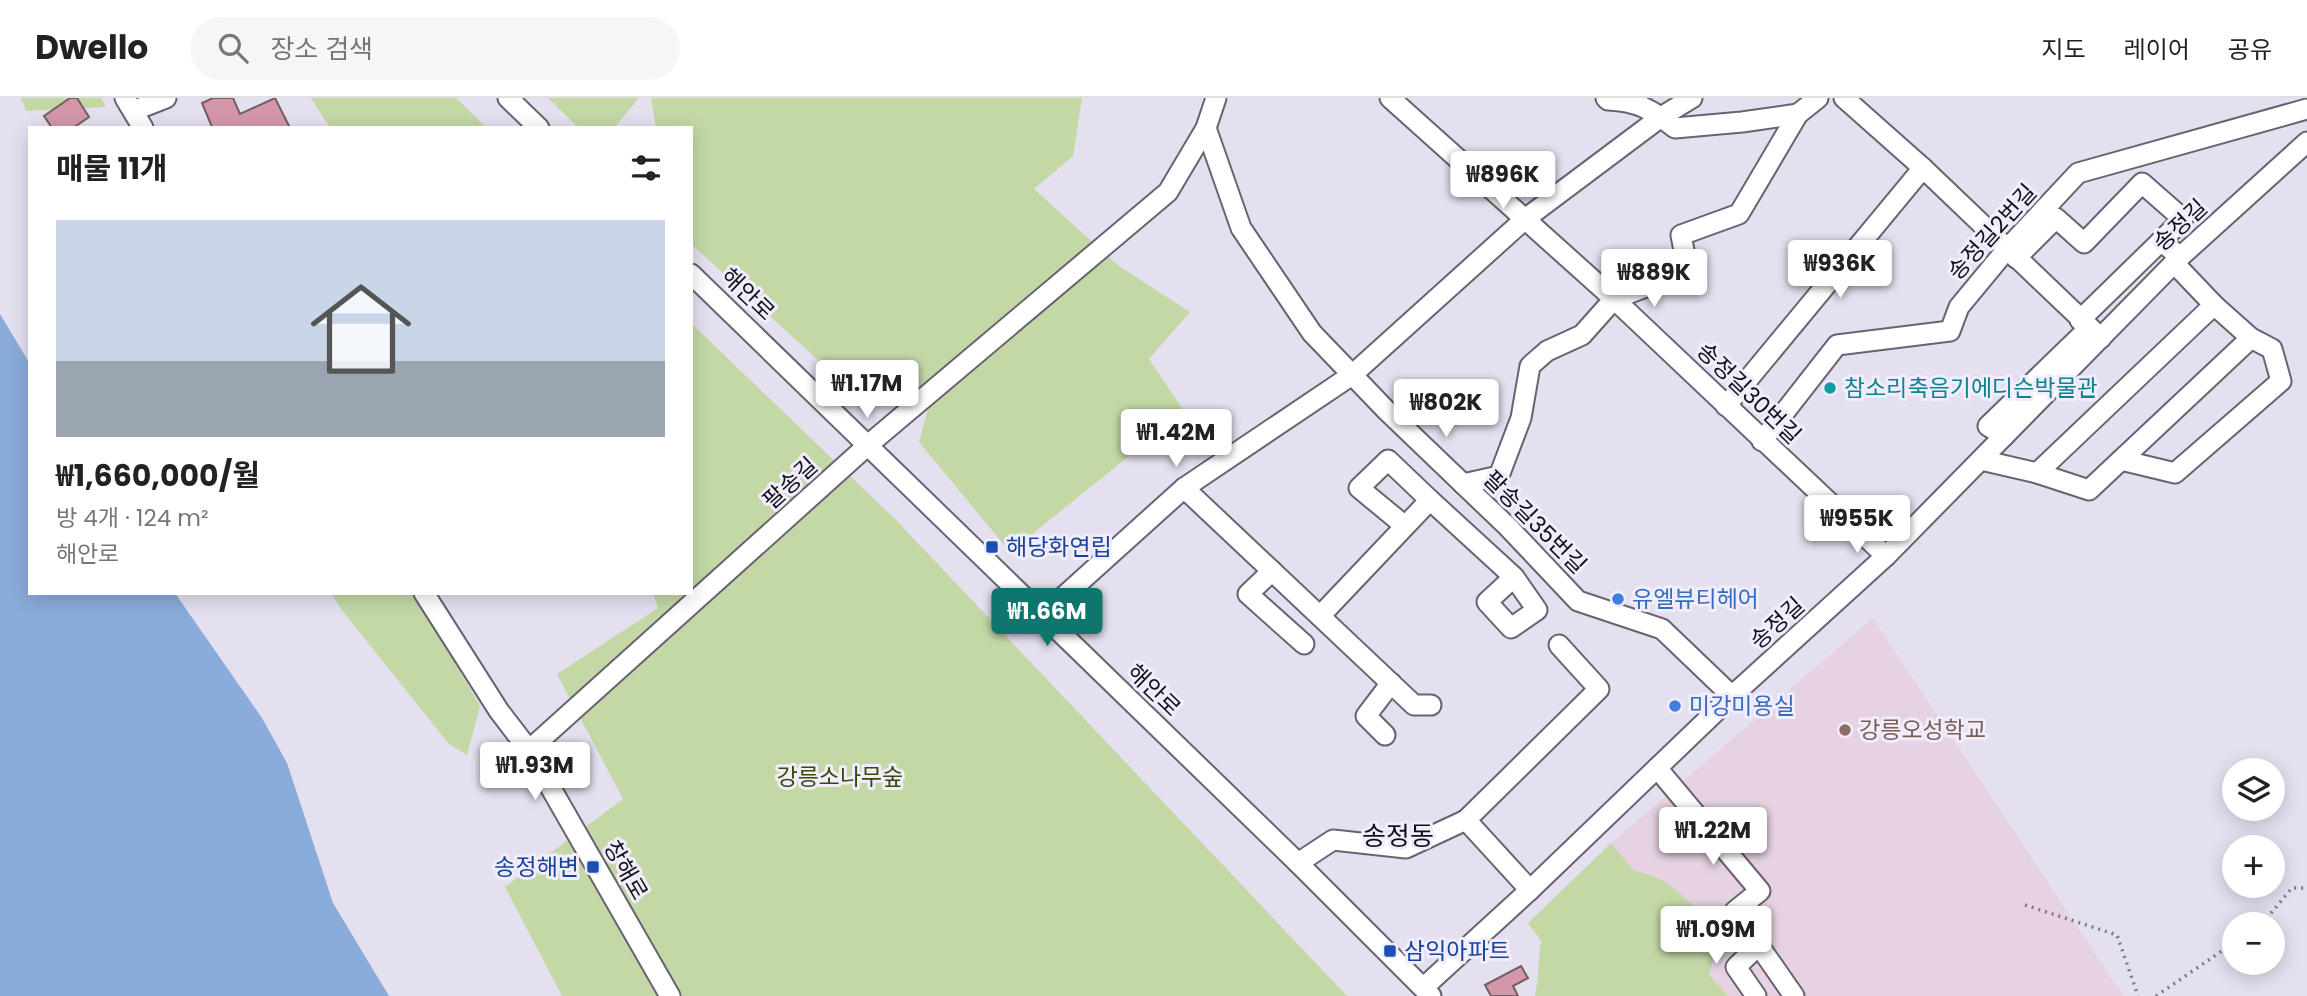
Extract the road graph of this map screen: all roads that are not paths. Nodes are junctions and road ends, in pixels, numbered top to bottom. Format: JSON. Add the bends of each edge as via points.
{"nodes":[{"id":1,"x":166,"y":98,"type":"edge"},
{"id":2,"x":508,"y":98,"type":"edge"},
{"id":3,"x":1216,"y":98,"type":"edge"},
{"id":4,"x":1390,"y":98,"type":"edge"},
{"id":5,"x":1606,"y":98,"type":"edge"},
{"id":6,"x":1692,"y":98,"type":"edge"},
{"id":7,"x":1784,"y":98,"type":"edge"},
{"id":8,"x":1818,"y":98,"type":"edge"},
{"id":9,"x":1844,"y":98,"type":"edge"},
{"id":10,"x":2307,"y":109,"type":"edge"},
{"id":11,"x":134,"y":112,"type":"edge"},
{"id":12,"x":1798,"y":114,"type":"junction"},
{"id":13,"x":1661,"y":117,"type":"junction"},
{"id":14,"x":537,"y":126,"type":"edge"},
{"id":15,"x":1206,"y":128,"type":"junction"},
{"id":16,"x":2307,"y":142,"type":"edge"},
{"id":17,"x":1923,"y":168,"type":"junction"},
{"id":18,"x":1525,"y":219,"type":"junction"},
{"id":19,"x":2161,"y":241,"type":"junction"},
{"id":20,"x":2012,"y":254,"type":"junction"},
{"id":21,"x":2177,"y":260,"type":"junction"},
{"id":22,"x":693,"y":276,"type":"edge"},
{"id":23,"x":1614,"y":299,"type":"junction"},
{"id":24,"x":2214,"y":305,"type":"junction"},
{"id":25,"x":2090,"y":329,"type":"junction"},
{"id":26,"x":2251,"y":338,"type":"junction"},
{"id":27,"x":1352,"y":375,"type":"junction"},
{"id":28,"x":1726,"y":406,"type":"junction"},
{"id":29,"x":1762,"y":441,"type":"junction"},
{"id":30,"x":869,"y":445,"type":"junction"},
{"id":31,"x":1981,"y":460,"type":"junction"},
{"id":32,"x":2121,"y":460,"type":"junction"},
{"id":33,"x":2036,"y":473,"type":"junction"},
{"id":34,"x":1463,"y":484,"type":"junction"},
{"id":35,"x":1184,"y":488,"type":"junction"},
{"id":36,"x":1430,"y":500,"type":"junction"},
{"id":37,"x":1405,"y":526,"type":"junction"},
{"id":38,"x":1886,"y":556,"type":"junction"},
{"id":39,"x":1272,"y":570,"type":"junction"},
{"id":40,"x":1514,"y":577,"type":"dead end"},
{"id":41,"x":425,"y":595,"type":"edge"},
{"id":42,"x":1042,"y":616,"type":"junction"},
{"id":43,"x":1321,"y":616,"type":"junction"},
{"id":44,"x":1304,"y":645,"type":"dead end"},
{"id":45,"x":1559,"y":645,"type":"dead end"},
{"id":46,"x":1391,"y":683,"type":"junction"},
{"id":47,"x":1732,"y":696,"type":"junction"},
{"id":48,"x":1431,"y":705,"type":"dead end"},
{"id":49,"x":1385,"y":735,"type":"dead end"},
{"id":50,"x":529,"y":750,"type":"junction"},
{"id":51,"x":1657,"y":768,"type":"junction"},
{"id":52,"x":1466,"y":820,"type":"junction"},
{"id":53,"x":1298,"y":863,"type":"junction"},
{"id":54,"x":1530,"y":890,"type":"junction"},
{"id":55,"x":1760,"y":944,"type":"junction"},
{"id":56,"x":1427,"y":992,"type":"edge"},
{"id":57,"x":670,"y":996,"type":"edge"},
{"id":58,"x":1756,"y":996,"type":"edge"},
{"id":59,"x":1794,"y":996,"type":"edge"}],
"edges":[{"from":1,"to":11,"type":"street"},
{"from":2,"to":14,"type":"street"},
{"from":3,"to":15,"type":"street","name":"팔송길"},
{"from":4,"to":18,"type":"street","name":"송정길30번길"},
{"from":5,"to":13,"type":"street","via":[[1629,101]]},
{"from":6,"to":13,"type":"street"},
{"from":7,"to":12,"type":"street"},
{"from":8,"to":12,"type":"street"},
{"from":9,"to":17,"type":"street"},
{"from":10,"to":20,"type":"street","name":"송정길2번길","via":[[2078,173]]},
{"from":12,"to":13,"type":"street","via":[[1675,128]]},
{"from":12,"to":23,"type":"street","via":[[1739,214],[1681,234],[1688,271]]},
{"from":13,"to":18,"type":"street"},
{"from":15,"to":27,"type":"street","name":"팔송길35번길","via":[[1241,228],[1312,333]]},
{"from":15,"to":30,"type":"street","name":"팔송길","via":[[1168,192]]},
{"from":16,"to":21,"type":"street","name":"송정길"},
{"from":17,"to":20,"type":"street"},
{"from":17,"to":28,"type":"street"},
{"from":18,"to":23,"type":"street","name":"송정길30번길"},
{"from":18,"to":27,"type":"street"},
{"from":19,"to":20,"type":"street","via":[[2183,219],[2142,183],[2084,243],[2056,218]]},
{"from":19,"to":21,"type":"street"},
{"from":19,"to":25,"type":"street"},
{"from":20,"to":25,"type":"street"},
{"from":20,"to":29,"type":"street","name":"송정길2번길","via":[[1959,307],[1950,331],[1837,345]]},
{"from":21,"to":24,"type":"street"},
{"from":21,"to":25,"type":"street","name":"송정길"},
{"from":22,"to":30,"type":"street","name":"해안로"},
{"from":23,"to":28,"type":"street","name":"송정길30번길"},
{"from":23,"to":34,"type":"street","via":[[1582,335],[1547,351],[1530,366],[1521,418],[1499,476]]},
{"from":24,"to":26,"type":"street"},
{"from":24,"to":33,"type":"street"},
{"from":25,"to":31,"type":"street","name":"송정길"},
{"from":26,"to":32,"type":"street"},
{"from":26,"to":32,"type":"street","via":[[2272,349],[2281,380],[2175,473]]},
{"from":27,"to":34,"type":"street","name":"팔송길35번길"},
{"from":27,"to":35,"type":"street"},
{"from":28,"to":29,"type":"street","name":"송정길30번길"},
{"from":29,"to":38,"type":"street","name":"송정길30번길"},
{"from":30,"to":42,"type":"street","name":"해안로"},
{"from":30,"to":50,"type":"street","name":"팔송길"},
{"from":31,"to":33,"type":"street"},
{"from":31,"to":38,"type":"street","name":"송정길"},
{"from":32,"to":33,"type":"street","via":[[2089,490]]},
{"from":34,"to":47,"type":"street","name":"팔송길35번길","via":[[1578,601],[1662,629]]},
{"from":35,"to":39,"type":"street"},
{"from":35,"to":42,"type":"street"},
{"from":36,"to":37,"type":"street"},
{"from":36,"to":37,"type":"street","via":[[1388,460],[1359,488]]},
{"from":36,"to":40,"type":"street"},
{"from":37,"to":43,"type":"street"},
{"from":38,"to":47,"type":"street","name":"송정길"},
{"from":39,"to":43,"type":"street"},
{"from":39,"to":44,"type":"street","via":[[1248,594]]},
{"from":41,"to":50,"type":"street","name":"창해로"},
{"from":42,"to":53,"type":"street","name":"해안로"},
{"from":43,"to":46,"type":"street"},
{"from":45,"to":52,"type":"street","via":[[1599,689]]},
{"from":46,"to":48,"type":"street","via":[[1415,705]]},
{"from":46,"to":49,"type":"street","via":[[1366,716]]},
{"from":47,"to":51,"type":"street","name":"송정길"},
{"from":50,"to":57,"type":"street","name":"창해로"},
{"from":51,"to":54,"type":"street","name":"송정길"},
{"from":51,"to":55,"type":"street","via":[[1760,891],[1735,911]]},
{"from":52,"to":53,"type":"street","via":[[1406,848],[1333,840]]},
{"from":52,"to":54,"type":"street"},
{"from":53,"to":56,"type":"street","name":"해안로"},
{"from":54,"to":56,"type":"street","name":"송정길"},
{"from":55,"to":58,"type":"street","via":[[1736,967]]},
{"from":55,"to":59,"type":"street"}]}
